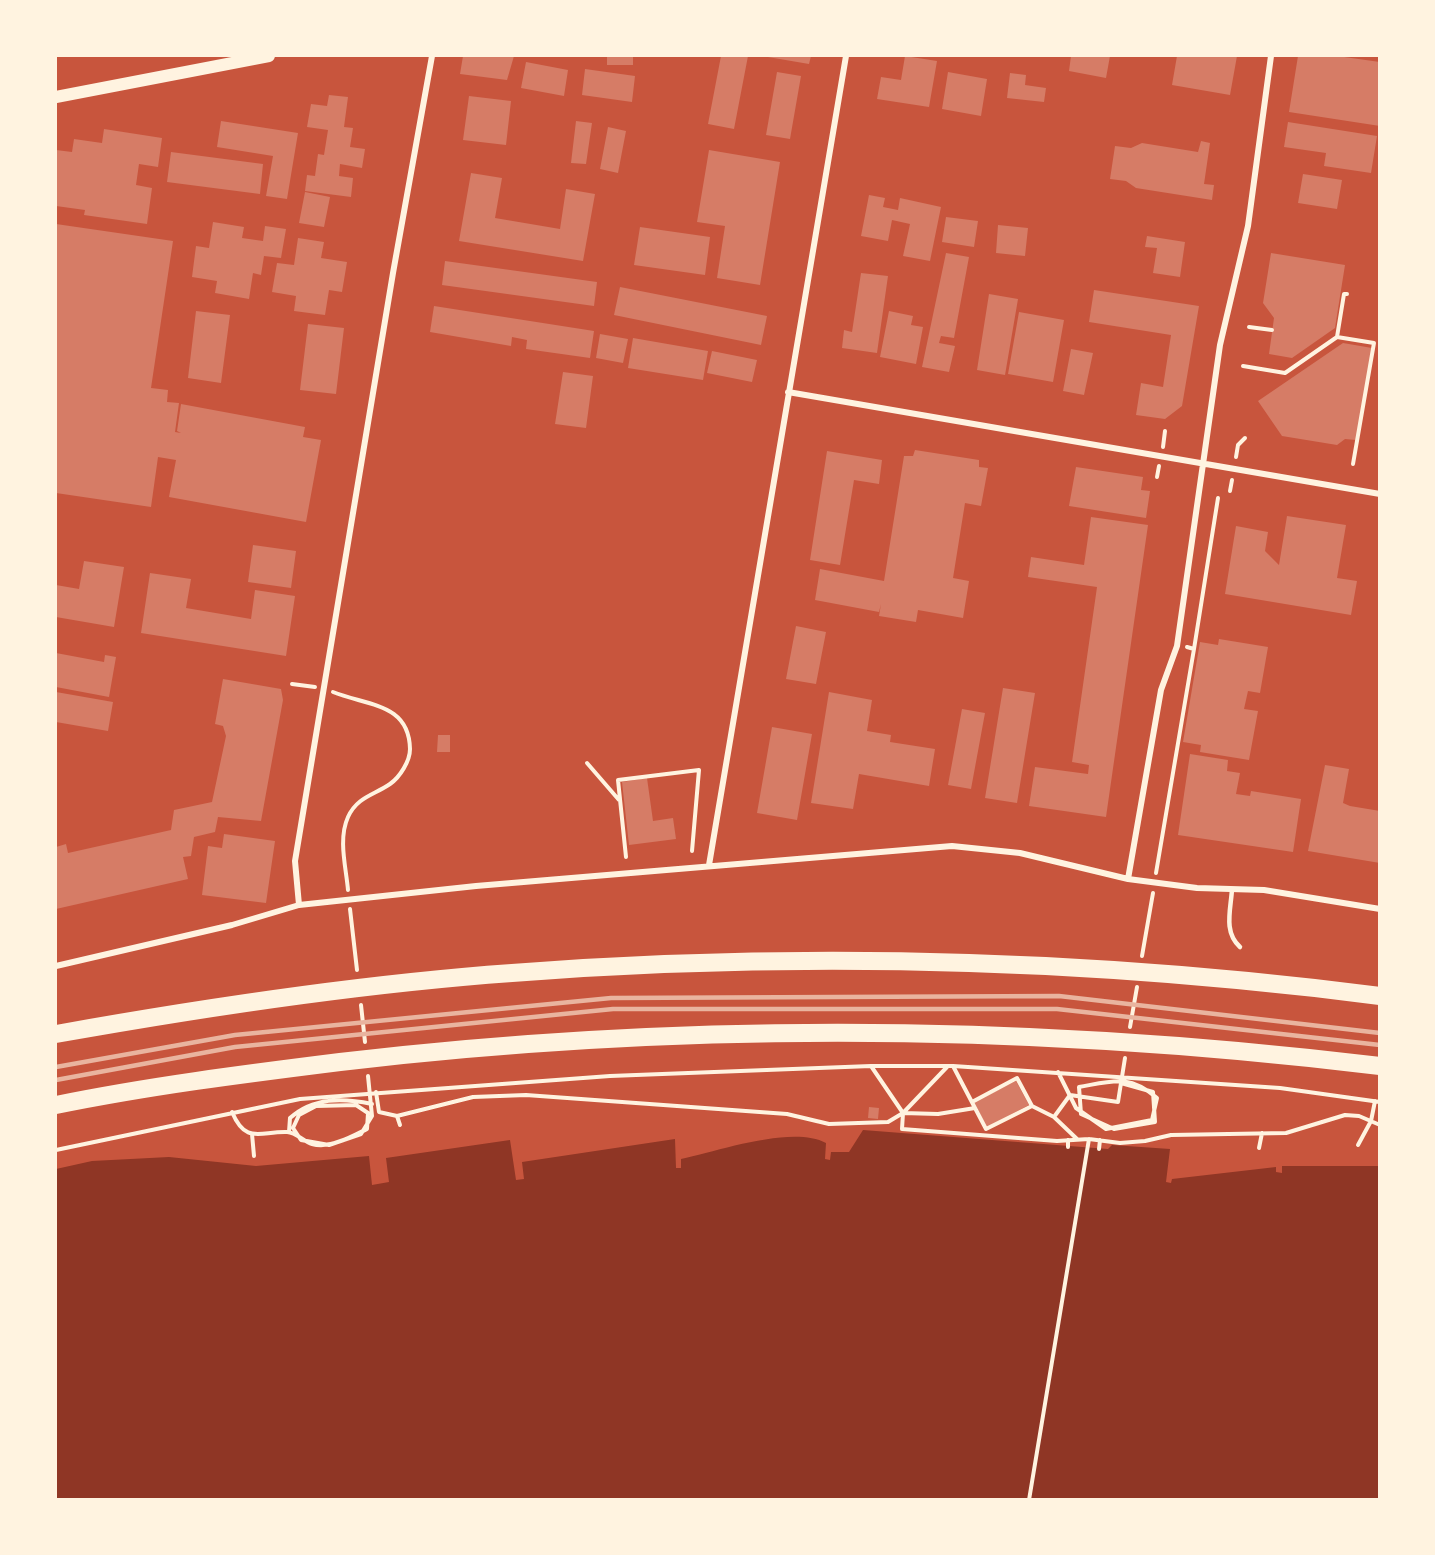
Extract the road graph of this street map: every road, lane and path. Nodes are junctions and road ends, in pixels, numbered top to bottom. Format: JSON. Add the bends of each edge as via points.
{"nodes":[{"id":1,"x":268,"y":56,"type":"edge"},
{"id":2,"x":432,"y":56,"type":"edge"},
{"id":3,"x":846,"y":56,"type":"edge"},
{"id":4,"x":1271,"y":56,"type":"edge"},
{"id":5,"x":59,"y":98,"type":"edge"},
{"id":6,"x":1347,"y":294,"type":"dead end"},
{"id":7,"x":1249,"y":327,"type":"dead end"},
{"id":8,"x":1272,"y":330,"type":"dead end"},
{"id":9,"x":1337,"y":337,"type":"junction"},
{"id":10,"x":1243,"y":366,"type":"dead end"},
{"id":11,"x":1290,"y":370,"type":"junction"},
{"id":12,"x":1295,"y":376,"type":"dead end"},
{"id":13,"x":788,"y":392,"type":"junction"},
{"id":14,"x":1202,"y":464,"type":"junction"},
{"id":15,"x":1353,"y":464,"type":"dead end"},
{"id":16,"x":1380,"y":494,"type":"edge"},
{"id":17,"x":1218,"y":498,"type":"dead end"},
{"id":18,"x":1177,"y":646,"type":"junction"},
{"id":19,"x":1194,"y":649,"type":"junction"},
{"id":20,"x":292,"y":684,"type":"dead end"},
{"id":21,"x":323,"y":687,"type":"junction"},
{"id":22,"x":1179,"y":736,"type":"dead end"},
{"id":23,"x":587,"y":763,"type":"dead end"},
{"id":24,"x":360,"y":799,"type":"dead end"},
{"id":25,"x":620,"y":800,"type":"junction"},
{"id":26,"x":692,"y":851,"type":"dead end"},
{"id":27,"x":626,"y":857,"type":"dead end"},
{"id":28,"x":710,"y":865,"type":"junction"},
{"id":29,"x":1128,"y":879,"type":"junction"},
{"id":30,"x":1232,"y":889,"type":"junction"},
{"id":31,"x":299,"y":905,"type":"junction"},
{"id":32,"x":1380,"y":909,"type":"edge"},
{"id":33,"x":1240,"y":947,"type":"dead end"},
{"id":34,"x":56,"y":966,"type":"edge"},
{"id":35,"x":1380,"y":996,"type":"edge"},
{"id":36,"x":56,"y":1034,"type":"edge"},
{"id":37,"x":871,"y":1066,"type":"junction"},
{"id":38,"x":947,"y":1066,"type":"junction"},
{"id":39,"x":953,"y":1066,"type":"junction"},
{"id":40,"x":1380,"y":1066,"type":"edge"},
{"id":41,"x":1058,"y":1072,"type":"junction"},
{"id":42,"x":1116,"y":1080,"type":"dead end"},
{"id":43,"x":1120,"y":1083,"type":"dead end"},
{"id":44,"x":376,"y":1092,"type":"junction"},
{"id":45,"x":1070,"y":1095,"type":"junction"},
{"id":46,"x":972,"y":1102,"type":"junction"},
{"id":47,"x":1377,"y":1102,"type":"edge"},
{"id":48,"x":376,"y":1104,"type":"junction"},
{"id":49,"x":56,"y":1105,"type":"edge"},
{"id":50,"x":1032,"y":1106,"type":"junction"},
{"id":51,"x":975,"y":1108,"type":"junction"},
{"id":52,"x":232,"y":1112,"type":"junction"},
{"id":53,"x":903,"y":1113,"type":"junction"},
{"id":54,"x":299,"y":1114,"type":"dead end"},
{"id":55,"x":397,"y":1116,"type":"junction"},
{"id":56,"x":1054,"y":1117,"type":"junction"},
{"id":57,"x":1371,"y":1121,"type":"junction"},
{"id":58,"x":400,"y":1125,"type":"dead end"},
{"id":59,"x":1380,"y":1125,"type":"edge"},
{"id":60,"x":986,"y":1129,"type":"junction"},
{"id":61,"x":289,"y":1132,"type":"junction"},
{"id":62,"x":1262,"y":1133,"type":"junction"},
{"id":63,"x":252,"y":1134,"type":"junction"},
{"id":64,"x":986,"y":1136,"type":"junction"},
{"id":65,"x":1089,"y":1139,"type":"junction"},
{"id":66,"x":1068,"y":1140,"type":"junction"},
{"id":67,"x":1078,"y":1140,"type":"junction"},
{"id":68,"x":1100,"y":1140,"type":"junction"},
{"id":69,"x":1358,"y":1145,"type":"dead end"},
{"id":70,"x":1068,"y":1147,"type":"dead end"},
{"id":71,"x":1259,"y":1148,"type":"dead end"},
{"id":72,"x":1099,"y":1149,"type":"dead end"},
{"id":73,"x":56,"y":1150,"type":"edge"},
{"id":74,"x":254,"y":1156,"type":"dead end"},
{"id":75,"x":1029,"y":1500,"type":"edge"}],
"edges":[{"from":1,"to":5,"type":"main road"},
{"from":2,"to":21,"type":"street"},
{"from":3,"to":13,"type":"street"},
{"from":4,"to":14,"type":"street","via":[[1248,226],[1220,345]]},
{"from":6,"to":9,"type":"path"},
{"from":7,"to":8,"type":"path"},
{"from":9,"to":11,"type":"path"},
{"from":9,"to":15,"type":"path","via":[[1374,343]]},
{"from":10,"to":11,"type":"path","via":[[1285,373]]},
{"from":11,"to":12,"type":"path"},
{"from":13,"to":14,"type":"street"},
{"from":13,"to":28,"type":"street"},
{"from":14,"to":16,"type":"street"},
{"from":14,"to":18,"type":"street"},
{"from":17,"to":19,"type":"path"},
{"from":18,"to":19,"type":"path"},
{"from":18,"to":29,"type":"street","via":[[1158,701]]},
{"from":19,"to":22,"type":"path"},
{"from":20,"to":21,"type":"path"},
{"from":21,"to":24,"type":"path","via":[[390,710],[403,720],[410,734],[410,754],[402,771],[391,783]]},
{"from":21,"to":31,"type":"street","via":[[295,861]]},
{"from":23,"to":25,"type":"path"},
{"from":25,"to":26,"type":"path","via":[[618,780],[699,770]]},
{"from":25,"to":27,"type":"path"},
{"from":28,"to":29,"type":"street","via":[[952,846],[1020,853]]},
{"from":28,"to":31,"type":"street"},
{"from":29,"to":30,"type":"street"},
{"from":30,"to":32,"type":"street","via":[[1264,890]]},
{"from":30,"to":33,"type":"lane","via":[[1229,929],[1232,940]]},
{"from":31,"to":34,"type":"street","via":[[232,925]]},
{"from":35,"to":36,"type":"highway","via":[[1184,974],[991,962],[721,962],[512,973],[355,988]]},
{"from":37,"to":38,"type":"path"},
{"from":37,"to":44,"type":"path","via":[[610,1076]]},
{"from":37,"to":53,"type":"path"},
{"from":38,"to":39,"type":"path"},
{"from":38,"to":53,"type":"path"},
{"from":39,"to":41,"type":"path"},
{"from":39,"to":46,"type":"path"},
{"from":40,"to":49,"type":"highway","via":[[1186,1045],[951,1032],[601,1038],[426,1052],[236,1075]]},
{"from":41,"to":45,"type":"path"},
{"from":41,"to":47,"type":"path","via":[[1280,1088]]},
{"from":42,"to":45,"type":"path","via":[[1142,1084],[1157,1098],[1152,1120],[1106,1129],[1076,1108]]},
{"from":43,"to":45,"type":"path","via":[[1118,1102]]},
{"from":44,"to":48,"type":"path"},
{"from":44,"to":52,"type":"path","via":[[300,1099]]},
{"from":45,"to":56,"type":"path"},
{"from":46,"to":50,"type":"path","via":[[1017,1078]]},
{"from":46,"to":51,"type":"path"},
{"from":47,"to":57,"type":"path"},
{"from":48,"to":55,"type":"path","via":[[379,1112]]},
{"from":48,"to":61,"type":"path","via":[[328,1100],[303,1106],[290,1118]]},
{"from":50,"to":56,"type":"path"},
{"from":50,"to":60,"type":"path"},
{"from":51,"to":53,"type":"path","via":[[938,1114]]},
{"from":51,"to":60,"type":"path"},
{"from":52,"to":63,"type":"path","via":[[242,1130]]},
{"from":52,"to":73,"type":"path"},
{"from":53,"to":55,"type":"path","via":[[888,1122],[830,1124],[786,1114],[526,1095],[473,1097]]},
{"from":53,"to":64,"type":"path","via":[[902,1129]]},
{"from":54,"to":61,"type":"path","via":[[316,1106],[356,1105],[368,1113],[366,1130],[344,1141],[313,1144]]},
{"from":55,"to":58,"type":"path"},
{"from":56,"to":67,"type":"path"},
{"from":57,"to":59,"type":"path"},
{"from":57,"to":62,"type":"path","via":[[1345,1115],[1292,1132]]},
{"from":57,"to":69,"type":"path"},
{"from":60,"to":64,"type":"path"},
{"from":61,"to":63,"type":"path"},
{"from":62,"to":68,"type":"path","via":[[1171,1135],[1120,1143]]},
{"from":62,"to":71,"type":"path"},
{"from":63,"to":74,"type":"path"},
{"from":64,"to":66,"type":"path"},
{"from":65,"to":67,"type":"path"},
{"from":65,"to":68,"type":"path"},
{"from":65,"to":75,"type":"path"},
{"from":66,"to":67,"type":"path"},
{"from":66,"to":70,"type":"path"},
{"from":68,"to":72,"type":"path"}]}
